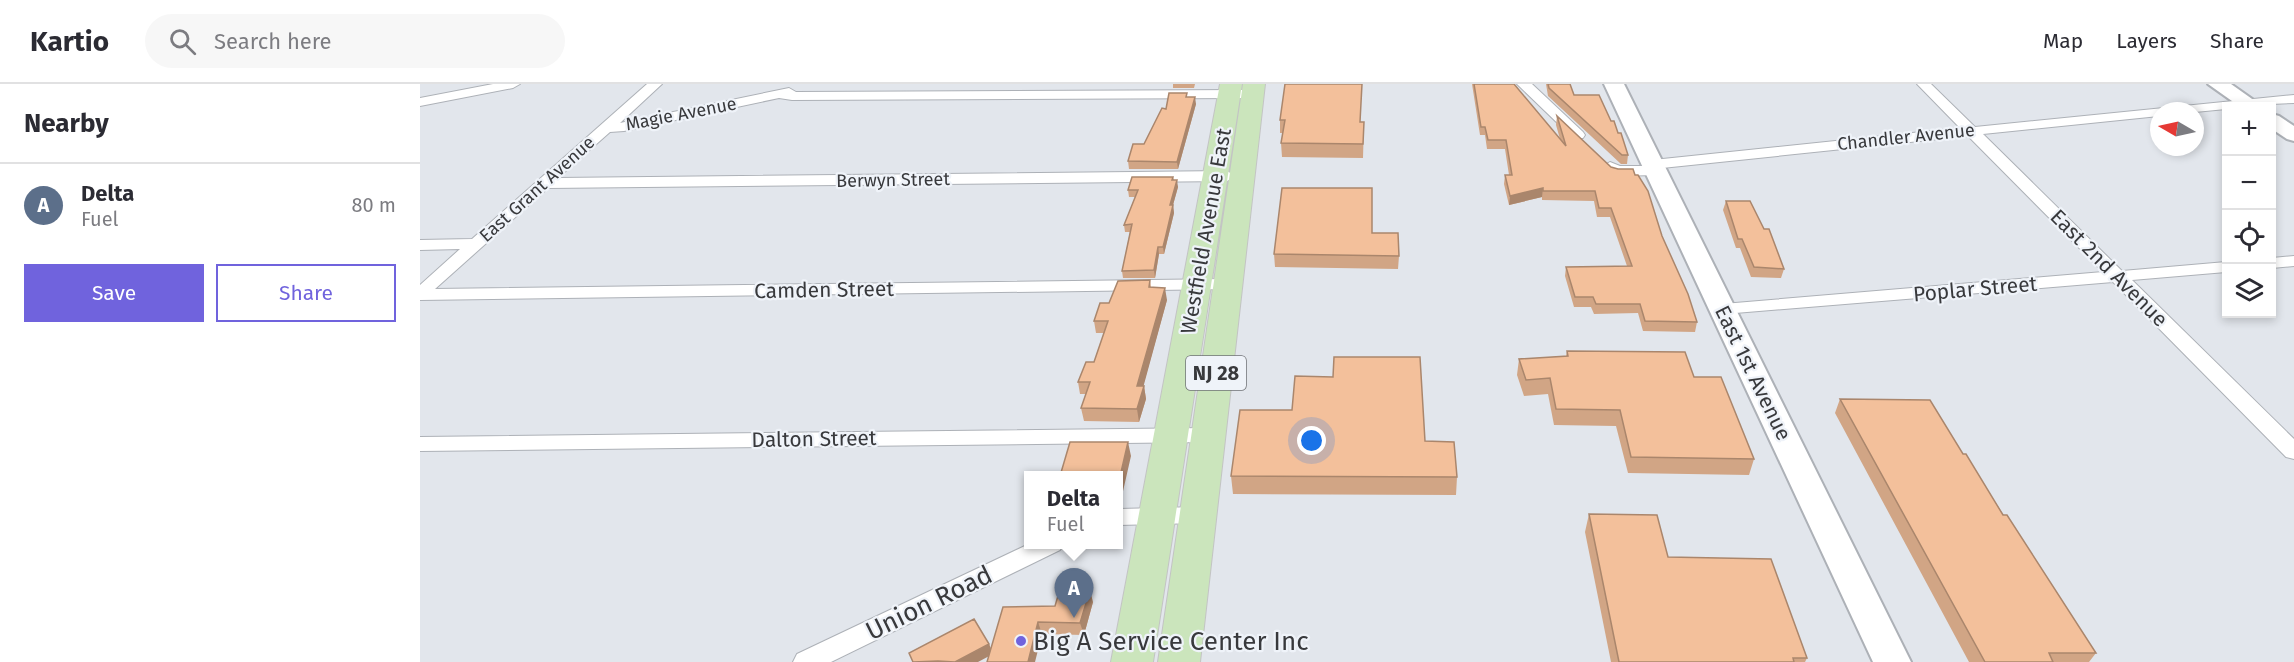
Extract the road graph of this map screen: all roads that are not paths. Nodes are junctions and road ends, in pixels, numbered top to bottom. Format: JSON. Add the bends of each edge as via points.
{"nodes":[{"id":1,"x":513,"y":84,"type":"edge"},
{"id":2,"x":655,"y":84,"type":"edge"},
{"id":3,"x":827,"y":84,"type":"edge"},
{"id":4,"x":1524,"y":84,"type":"edge"},
{"id":5,"x":1614,"y":84,"type":"edge"},
{"id":6,"x":1924,"y":84,"type":"edge"},
{"id":7,"x":2218,"y":84,"type":"edge"},
{"id":8,"x":1241,"y":89,"type":"edge"},
{"id":9,"x":779,"y":94,"type":"junction"},
{"id":10,"x":2294,"y":99,"type":"edge"},
{"id":11,"x":420,"y":102,"type":"edge"},
{"id":12,"x":2245,"y":102,"type":"edge"},
{"id":13,"x":2272,"y":102,"type":"edge"},
{"id":14,"x":2222,"y":107,"type":"edge"},
{"id":15,"x":2204,"y":108,"type":"edge"},
{"id":16,"x":2150,"y":113,"type":"edge"},
{"id":17,"x":2276,"y":123,"type":"edge"},
{"id":18,"x":606,"y":128,"type":"junction"},
{"id":19,"x":1970,"y":130,"type":"junction"},
{"id":20,"x":2294,"y":135,"type":"edge"},
{"id":21,"x":1654,"y":167,"type":"junction"},
{"id":22,"x":1228,"y":176,"type":"junction"},
{"id":23,"x":544,"y":183,"type":"junction"},
{"id":24,"x":477,"y":244,"type":"junction"},
{"id":25,"x":420,"y":245,"type":"edge"},
{"id":26,"x":2294,"y":261,"type":"edge"},
{"id":27,"x":2276,"y":263,"type":"edge"},
{"id":28,"x":2222,"y":267,"type":"edge"},
{"id":29,"x":2118,"y":277,"type":"junction"},
{"id":30,"x":1196,"y":285,"type":"junction"},
{"id":31,"x":1227,"y":285,"type":"junction"},
{"id":32,"x":420,"y":295,"type":"edge"},
{"id":33,"x":1723,"y":309,"type":"junction"},
{"id":34,"x":1171,"y":435,"type":"junction"},
{"id":35,"x":1208,"y":435,"type":"junction"},
{"id":36,"x":420,"y":444,"type":"edge"},
{"id":37,"x":2294,"y":452,"type":"edge"},
{"id":38,"x":1198,"y":515,"type":"junction"},
{"id":39,"x":1157,"y":516,"type":"junction"},
{"id":40,"x":1123,"y":517,"type":"edge"},
{"id":41,"x":1042,"y":549,"type":"edge"},
{"id":42,"x":806,"y":662,"type":"edge"},
{"id":43,"x":1132,"y":662,"type":"edge"},
{"id":44,"x":1179,"y":662,"type":"edge"},
{"id":45,"x":1892,"y":662,"type":"edge"}],
"edges":[{"from":1,"to":11,"type":"street"},
{"from":2,"to":18,"type":"street","name":"East Grant Avenue"},
{"from":3,"to":9,"type":"street","name":"Magie Avenue"},
{"from":4,"to":21,"type":"street","name":"Chandler Avenue","via":[[1616,171]]},
{"from":5,"to":21,"type":"street","name":"East 1st Avenue"},
{"from":6,"to":19,"type":"street","name":"East 2nd Avenue"},
{"from":7,"to":12,"type":"street"},
{"from":8,"to":9,"type":"street"},
{"from":8,"to":22,"type":"main road","name":"Westfield Avenue East","number":"NJ 28"},
{"from":9,"to":18,"type":"street","name":"Magie Avenue"},
{"from":10,"to":13,"type":"street"},
{"from":14,"to":15,"type":"street"},
{"from":16,"to":19,"type":"street","name":"Chandler Avenue"},
{"from":17,"to":20,"type":"street"},
{"from":18,"to":23,"type":"street","name":"East Grant Avenue"},
{"from":19,"to":21,"type":"street","name":"Chandler Avenue"},
{"from":19,"to":29,"type":"street","name":"East 2nd Avenue"},
{"from":21,"to":33,"type":"street","name":"East 1st Avenue"},
{"from":22,"to":23,"type":"street","name":"Berwyn Street"},
{"from":22,"to":30,"type":"main road","name":"Westfield Avenue East","number":"NJ 28"},
{"from":22,"to":31,"type":"main road","name":"Westfield Avenue East","number":"NJ 28"},
{"from":23,"to":24,"type":"street","name":"East Grant Avenue"},
{"from":24,"to":25,"type":"street"},
{"from":24,"to":32,"type":"street","name":"East Grant Avenue"},
{"from":26,"to":27,"type":"street"},
{"from":28,"to":29,"type":"street","name":"Poplar Street"},
{"from":29,"to":33,"type":"street","name":"Poplar Street"},
{"from":29,"to":37,"type":"street","name":"East 2nd Avenue"},
{"from":30,"to":31,"type":"street","name":"Camden Street"},
{"from":30,"to":32,"type":"street","name":"Camden Street"},
{"from":30,"to":34,"type":"main road","name":"Westfield Avenue East","number":"NJ 28"},
{"from":31,"to":35,"type":"main road","name":"Westfield Avenue East","number":"NJ 28"},
{"from":33,"to":45,"type":"street","name":"East 1st Avenue"},
{"from":34,"to":35,"type":"street","name":"Dalton Street"},
{"from":34,"to":36,"type":"street","name":"Dalton Street"},
{"from":34,"to":39,"type":"main road","name":"Westfield Avenue East","number":"NJ 28"},
{"from":35,"to":38,"type":"main road","name":"Westfield Avenue East","number":"NJ 28"},
{"from":38,"to":39,"type":"street"},
{"from":38,"to":44,"type":"main road","name":"Westfield Avenue East","number":"NJ 28"},
{"from":39,"to":40,"type":"street"},
{"from":39,"to":43,"type":"main road","name":"Westfield Avenue East","number":"NJ 28"},
{"from":41,"to":42,"type":"street","name":"Union Road"}]}
